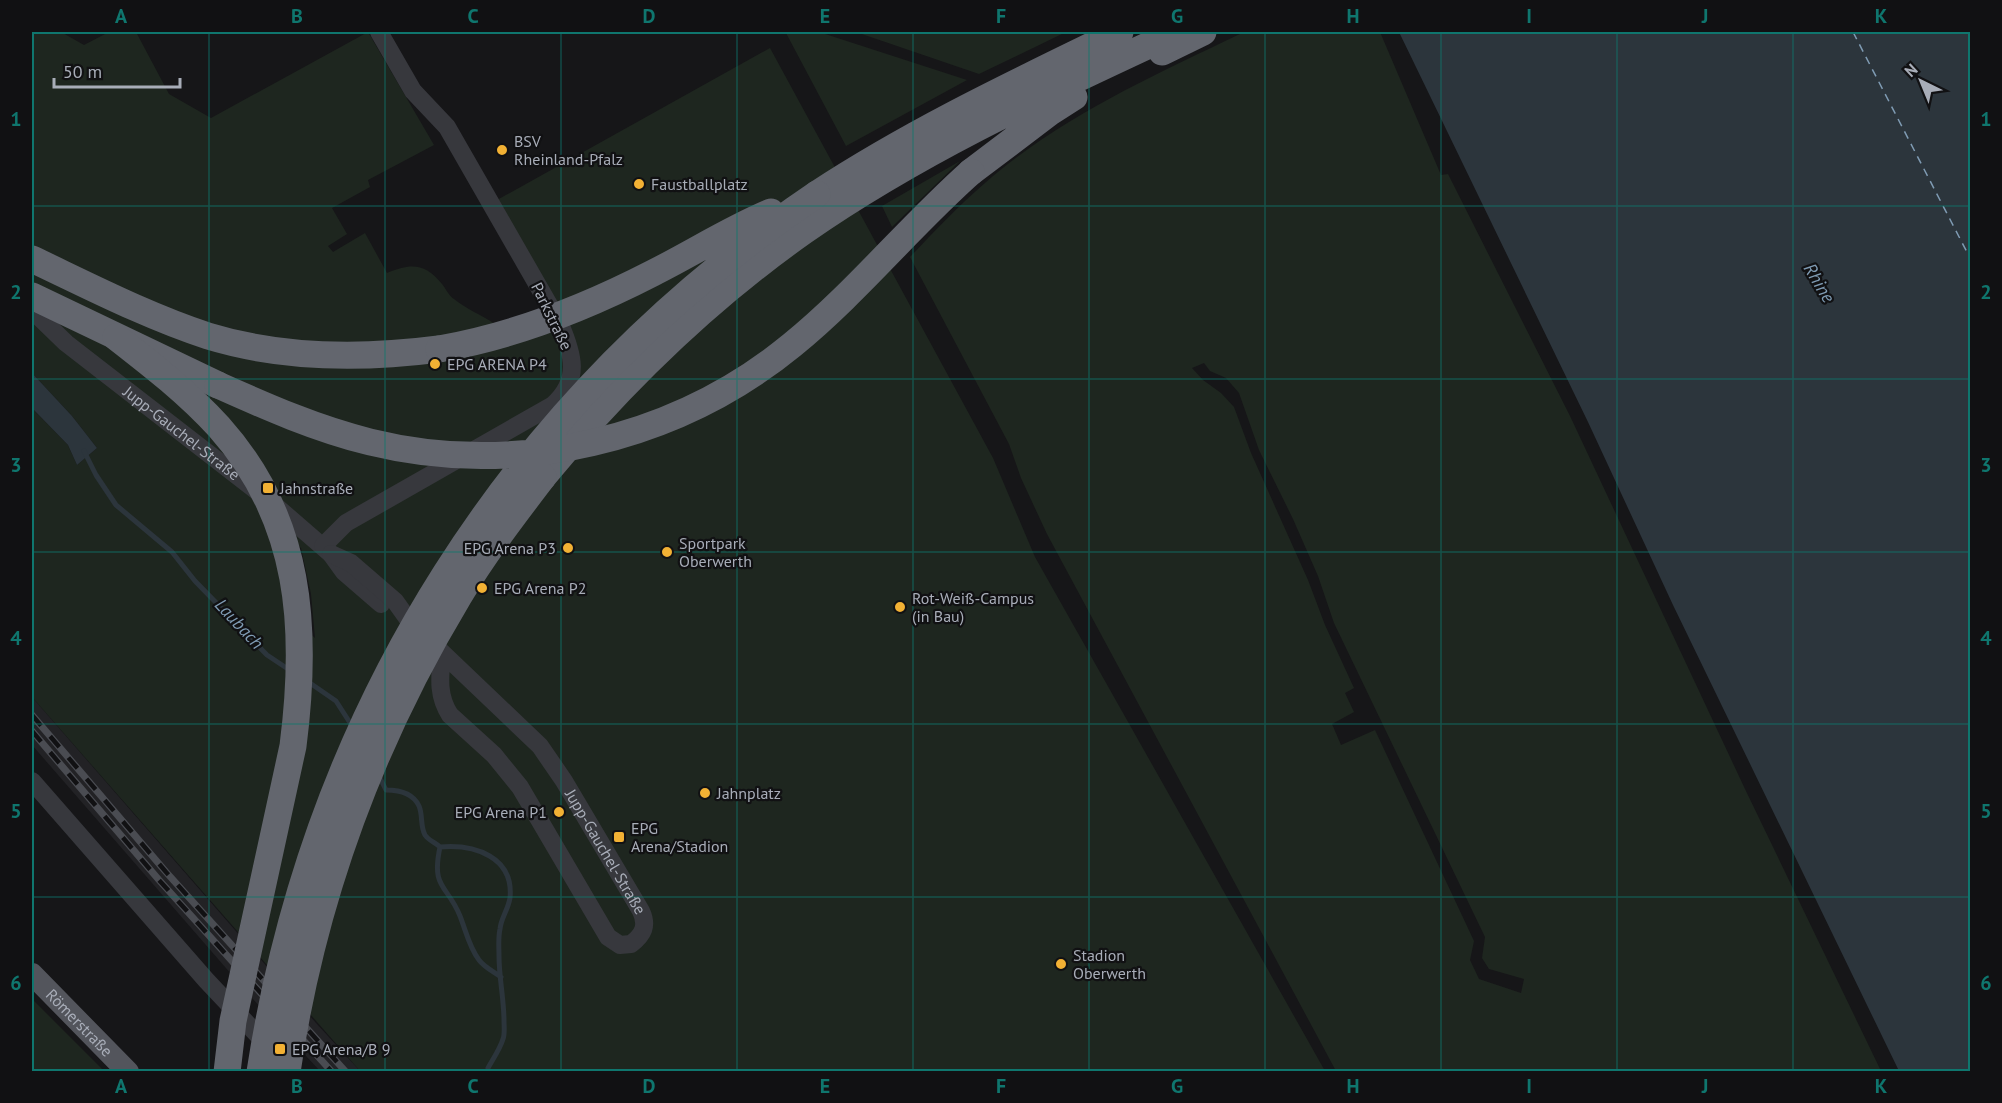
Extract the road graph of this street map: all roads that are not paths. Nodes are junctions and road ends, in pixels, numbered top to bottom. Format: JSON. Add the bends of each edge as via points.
{"nodes":[{"id":1,"x":379,"y":32,"type":"edge"},
{"id":2,"x":1120,"y":32,"type":"edge"},
{"id":3,"x":1177,"y":32,"type":"edge"},
{"id":4,"x":1203,"y":32,"type":"edge"},
{"id":5,"x":817,"y":194,"type":"junction"},
{"id":6,"x":32,"y":259,"type":"edge"},
{"id":7,"x":32,"y":296,"type":"edge"},
{"id":8,"x":32,"y":310,"type":"edge"},
{"id":9,"x":116,"y":337,"type":"junction"},
{"id":10,"x":327,"y":550,"type":"junction"},
{"id":11,"x":442,"y":653,"type":"junction"},
{"id":12,"x":32,"y":781,"type":"edge"},
{"id":13,"x":32,"y":974,"type":"edge"},
{"id":14,"x":128,"y":1071,"type":"edge"},
{"id":15,"x":227,"y":1071,"type":"edge"},
{"id":16,"x":260,"y":1071,"type":"edge"},
{"id":17,"x":287,"y":1071,"type":"edge"},
{"id":18,"x":292,"y":1071,"type":"edge"}],
"edges":[{"from":1,"to":10,"type":"street","name":"Parkstraße","via":[[413,91],[447,127],[569,345],[572,369],[567,390],[553,405],[346,523]]},
{"from":2,"to":5,"type":"highway","via":[[956,113]]},
{"from":3,"to":17,"type":"highway","bridge":true,"via":[[936,150],[804,231],[687,325],[572,442],[460,595],[378,752],[322,904]]},
{"from":4,"to":9,"type":"highway","bridge":true,"via":[[1082,92],[994,153],[942,198],[818,323],[767,364],[709,400],[619,437],[549,450],[496,454],[403,449],[302,420]]},
{"from":5,"to":6,"type":"highway","bridge":true,"via":[[751,221],[637,281],[561,315],[466,344],[406,353],[312,355],[210,336],[125,303]]},
{"from":5,"to":16,"type":"highway","bridge":true,"via":[[721,264],[614,361],[527,459],[451,564],[381,688],[325,819],[285,947]]},
{"from":7,"to":9,"type":"highway"},
{"from":8,"to":10,"type":"street","name":"Jupp-Gauchel-Straße","via":[[66,343]]},
{"from":9,"to":15,"type":"highway","bridge":true,"via":[[200,407],[237,450],[277,521],[296,592],[301,661],[293,746],[233,1021]]},
{"from":10,"to":11,"type":"street","name":"Jupp-Gauchel-Straße","via":[[351,563],[395,601]]},
{"from":11,"to":11,"type":"street","name":"Jupp-Gauchel-Straße","via":[[440,690],[450,715],[494,755],[520,787],[608,937],[620,945],[631,944],[644,930],[645,919],[552,761],[523,728]]},
{"from":12,"to":18,"type":"street","via":[[206,980]]},
{"from":13,"to":14,"type":"main road","name":"Römerstraße"}]}
